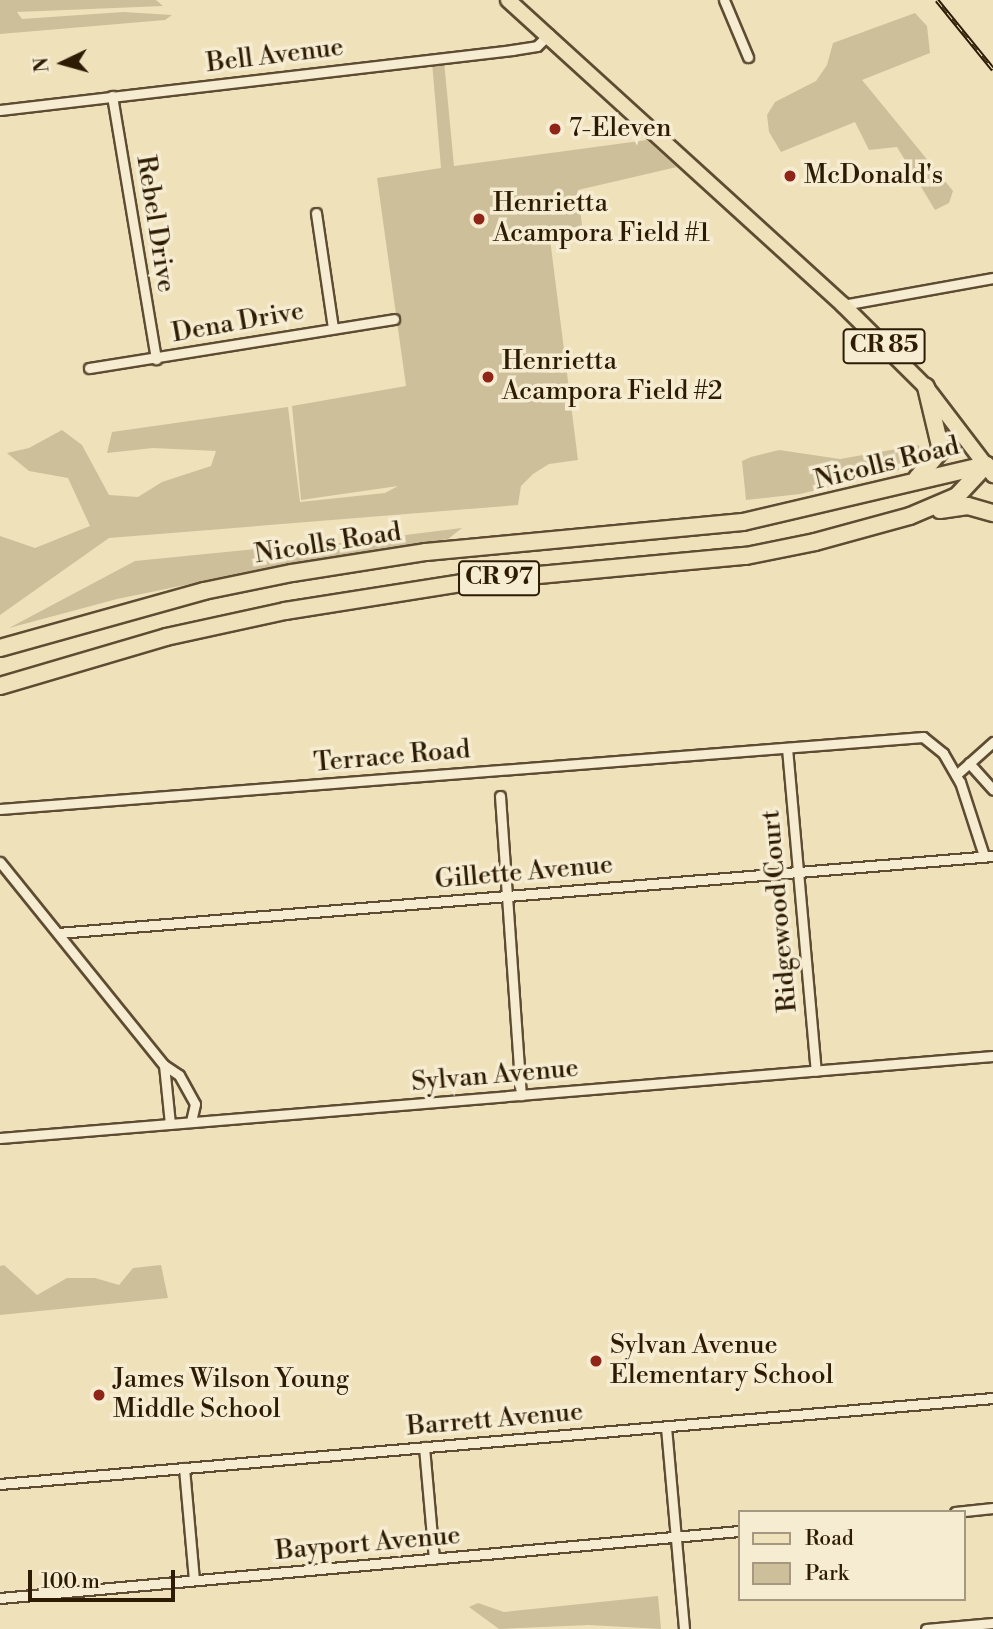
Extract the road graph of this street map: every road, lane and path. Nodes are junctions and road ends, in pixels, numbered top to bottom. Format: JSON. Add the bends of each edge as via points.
{"nodes":[{"id":1,"x":508,"y":0,"type":"edge"},
{"id":2,"x":724,"y":0,"type":"edge"},
{"id":3,"x":549,"y":34,"type":"junction"},
{"id":4,"x":748,"y":57,"type":"dead end"},
{"id":5,"x":113,"y":96,"type":"junction"},
{"id":6,"x":0,"y":110,"type":"edge"},
{"id":7,"x":316,"y":213,"type":"dead end"},
{"id":8,"x":991,"y":281,"type":"edge"},
{"id":9,"x":843,"y":305,"type":"junction"},
{"id":10,"x":394,"y":319,"type":"dead end"},
{"id":11,"x":333,"y":328,"type":"junction"},
{"id":12,"x":156,"y":359,"type":"junction"},
{"id":13,"x":89,"y":368,"type":"dead end"},
{"id":14,"x":926,"y":387,"type":"junction"},
{"id":15,"x":990,"y":470,"type":"edge"},
{"id":16,"x":907,"y":484,"type":"junction"},
{"id":17,"x":993,"y":513,"type":"edge"},
{"id":18,"x":910,"y":516,"type":"junction"},
{"id":19,"x":47,"y":634,"type":"junction"},
{"id":20,"x":0,"y":641,"type":"edge"},
{"id":21,"x":0,"y":648,"type":"edge"},
{"id":22,"x":31,"y":677,"type":"junction"},
{"id":23,"x":0,"y":686,"type":"edge"},
{"id":24,"x":0,"y":693,"type":"edge"},
{"id":25,"x":993,"y":742,"type":"edge"},
{"id":26,"x":787,"y":748,"type":"junction"},
{"id":27,"x":969,"y":763,"type":"junction"},
{"id":28,"x":956,"y":775,"type":"junction"},
{"id":29,"x":993,"y":790,"type":"edge"},
{"id":30,"x":500,"y":796,"type":"dead end"},
{"id":31,"x":0,"y":809,"type":"edge"},
{"id":32,"x":988,"y":856,"type":"edge"},
{"id":33,"x":0,"y":862,"type":"edge"},
{"id":34,"x":798,"y":873,"type":"junction"},
{"id":35,"x":509,"y":895,"type":"junction"},
{"id":36,"x":58,"y":933,"type":"junction"},
{"id":37,"x":993,"y":1056,"type":"edge"},
{"id":38,"x":164,"y":1065,"type":"junction"},
{"id":39,"x":816,"y":1071,"type":"junction"},
{"id":40,"x":521,"y":1095,"type":"junction"},
{"id":41,"x":191,"y":1122,"type":"junction"},
{"id":42,"x":170,"y":1124,"type":"junction"},
{"id":43,"x":0,"y":1138,"type":"edge"},
{"id":44,"x":993,"y":1398,"type":"edge"},
{"id":45,"x":666,"y":1427,"type":"junction"},
{"id":46,"x":424,"y":1447,"type":"junction"},
{"id":47,"x":184,"y":1468,"type":"junction"},
{"id":48,"x":0,"y":1484,"type":"edge"},
{"id":49,"x":993,"y":1508,"type":"edge"},
{"id":50,"x":965,"y":1511,"type":"edge"},
{"id":51,"x":738,"y":1531,"type":"edge"},
{"id":52,"x":675,"y":1536,"type":"junction"},
{"id":53,"x":434,"y":1559,"type":"junction"},
{"id":54,"x":194,"y":1580,"type":"junction"},
{"id":55,"x":0,"y":1598,"type":"edge"},
{"id":56,"x":993,"y":1623,"type":"edge"},
{"id":57,"x":684,"y":1629,"type":"edge"},
{"id":58,"x":926,"y":1629,"type":"edge"}],
"edges":[{"from":1,"to":3,"type":"main road","number":"CR 85"},
{"from":2,"to":4,"type":"street"},
{"from":3,"to":5,"type":"street","name":"Bell Avenue","via":[[537,46]]},
{"from":3,"to":9,"type":"main road","number":"CR 85"},
{"from":5,"to":6,"type":"street","name":"Bell Avenue"},
{"from":5,"to":12,"type":"street","name":"Rebel Drive"},
{"from":7,"to":11,"type":"street"},
{"from":8,"to":9,"type":"street"},
{"from":9,"to":14,"type":"main road","number":"CR 85"},
{"from":10,"to":11,"type":"street","name":"Dena Drive"},
{"from":11,"to":12,"type":"street","name":"Dena Drive"},
{"from":12,"to":13,"type":"street","name":"Dena Drive"},
{"from":14,"to":15,"type":"main road","number":"CR 85"},
{"from":14,"to":16,"type":"highway","via":[[941,450],[926,472]]},
{"from":15,"to":16,"type":"highway","name":"Nicolls Road","number":"CR 97"},
{"from":15,"to":18,"type":"highway","name":"Nicolls Road","number":"CR 97","via":[[957,496]]},
{"from":16,"to":19,"type":"highway","name":"Nicolls Road","number":"CR 97","via":[[743,522],[426,552],[292,573],[204,591]]},
{"from":17,"to":18,"type":"highway","via":[[961,507]]},
{"from":18,"to":22,"type":"highway","name":"Nicolls Road","number":"CR 97","via":[[746,556],[474,581],[285,611],[166,637]]},
{"from":19,"to":20,"type":"highway"},
{"from":19,"to":21,"type":"highway","name":"Nicolls Road","number":"CR 97"},
{"from":22,"to":23,"type":"highway","name":"Nicolls Road","number":"CR 97"},
{"from":22,"to":24,"type":"highway","via":[[25,685]]},
{"from":25,"to":27,"type":"street"},
{"from":26,"to":28,"type":"street","name":"Terrace Road","via":[[923,737],[943,752]]},
{"from":26,"to":31,"type":"street","name":"Terrace Road"},
{"from":26,"to":34,"type":"street","name":"Ridgewood Court"},
{"from":27,"to":28,"type":"street"},
{"from":27,"to":29,"type":"street"},
{"from":28,"to":32,"type":"street","name":"Terrace Road"},
{"from":30,"to":35,"type":"street"},
{"from":32,"to":34,"type":"street","name":"Gillette Avenue"},
{"from":33,"to":36,"type":"street"},
{"from":34,"to":35,"type":"street","name":"Gillette Avenue"},
{"from":34,"to":39,"type":"street","name":"Ridgewood Court"},
{"from":35,"to":36,"type":"street","name":"Gillette Avenue"},
{"from":35,"to":40,"type":"street"},
{"from":36,"to":38,"type":"street"},
{"from":37,"to":39,"type":"street","name":"Sylvan Avenue"},
{"from":38,"to":41,"type":"street","via":[[179,1075],[195,1104]]},
{"from":38,"to":42,"type":"street"},
{"from":39,"to":40,"type":"street","name":"Sylvan Avenue"},
{"from":40,"to":41,"type":"street","name":"Sylvan Avenue"},
{"from":41,"to":42,"type":"street","name":"Sylvan Avenue"},
{"from":42,"to":43,"type":"street","name":"Sylvan Avenue"},
{"from":44,"to":45,"type":"street","name":"Barrett Avenue"},
{"from":45,"to":46,"type":"street","name":"Barrett Avenue"},
{"from":45,"to":52,"type":"street"},
{"from":46,"to":47,"type":"street","name":"Barrett Avenue"},
{"from":46,"to":53,"type":"street"},
{"from":47,"to":48,"type":"street","name":"Barrett Avenue"},
{"from":47,"to":54,"type":"street"},
{"from":49,"to":50,"type":"street"},
{"from":51,"to":52,"type":"street","name":"Bayport Avenue"},
{"from":52,"to":53,"type":"street","name":"Bayport Avenue"},
{"from":52,"to":57,"type":"street"},
{"from":53,"to":54,"type":"street","name":"Bayport Avenue"},
{"from":54,"to":55,"type":"street","name":"Bayport Avenue"},
{"from":56,"to":58,"type":"street"}]}
